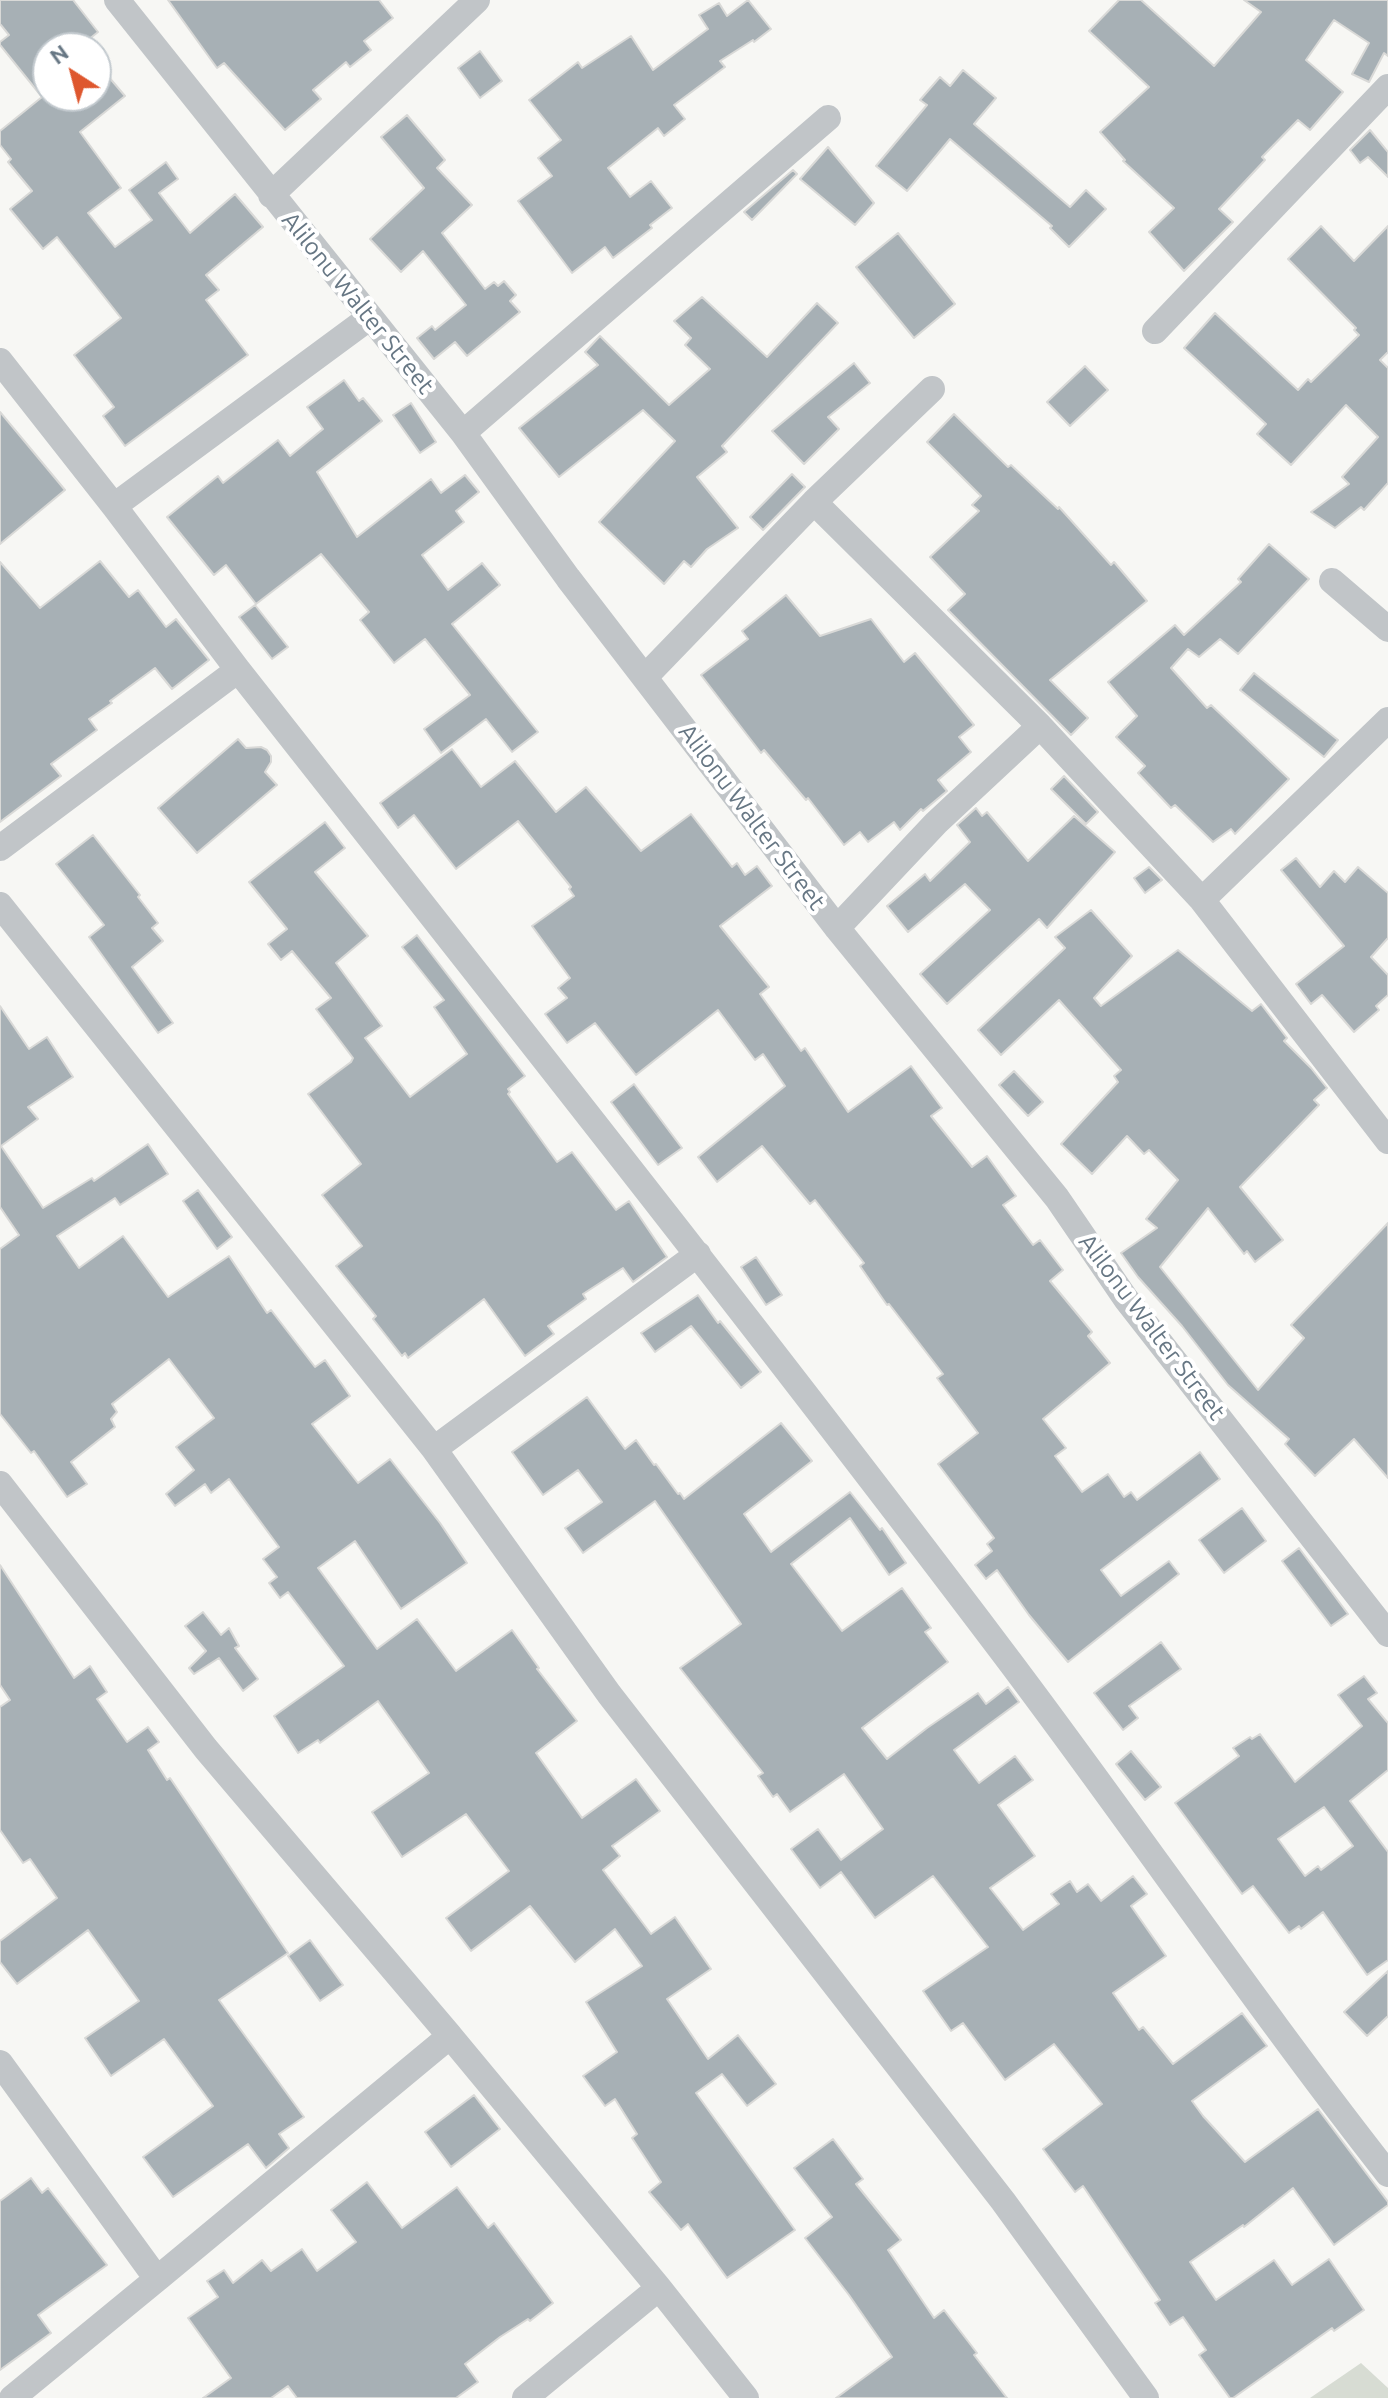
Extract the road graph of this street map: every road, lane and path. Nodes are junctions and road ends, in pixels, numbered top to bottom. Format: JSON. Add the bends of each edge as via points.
{"nodes":[{"id":1,"x":117,"y":0,"type":"edge"},
{"id":2,"x":477,"y":0,"type":"edge"},
{"id":3,"x":1388,"y":87,"type":"edge"},
{"id":4,"x":828,"y":118,"type":"dead end"},
{"id":5,"x":271,"y":195,"type":"junction"},
{"id":6,"x":369,"y":318,"type":"junction"},
{"id":7,"x":1155,"y":331,"type":"dead end"},
{"id":8,"x":0,"y":361,"type":"edge"},
{"id":9,"x":932,"y":389,"type":"dead end"},
{"id":10,"x":463,"y":433,"type":"junction"},
{"id":11,"x":814,"y":502,"type":"junction"},
{"id":12,"x":114,"y":506,"type":"junction"},
{"id":13,"x":1332,"y":581,"type":"dead end"},
{"id":14,"x":1388,"y":629,"type":"edge"},
{"id":15,"x":238,"y":670,"type":"junction"},
{"id":16,"x":645,"y":677,"type":"junction"},
{"id":17,"x":1388,"y":720,"type":"edge"},
{"id":18,"x":1040,"y":726,"type":"junction"},
{"id":19,"x":0,"y":848,"type":"edge"},
{"id":20,"x":1202,"y":900,"type":"junction"},
{"id":21,"x":0,"y":905,"type":"edge"},
{"id":22,"x":837,"y":928,"type":"junction"},
{"id":23,"x":1387,"y":1138,"type":"edge"},
{"id":24,"x":698,"y":1254,"type":"junction"},
{"id":25,"x":434,"y":1449,"type":"junction"},
{"id":26,"x":0,"y":1484,"type":"edge"},
{"id":27,"x":1388,"y":1634,"type":"edge"},
{"id":28,"x":450,"y":2036,"type":"junction"},
{"id":29,"x":0,"y":2063,"type":"edge"},
{"id":30,"x":1388,"y":2174,"type":"edge"},
{"id":31,"x":157,"y":2279,"type":"junction"},
{"id":32,"x":659,"y":2288,"type":"junction"},
{"id":33,"x":12,"y":2398,"type":"edge"},
{"id":34,"x":525,"y":2398,"type":"edge"},
{"id":35,"x":746,"y":2398,"type":"edge"},
{"id":36,"x":1146,"y":2398,"type":"edge"}],
"edges":[{"from":1,"to":5,"type":"street","name":"Alilonu Walter Street"},
{"from":2,"to":5,"type":"street"},
{"from":3,"to":7,"type":"street"},
{"from":4,"to":10,"type":"street"},
{"from":5,"to":6,"type":"street","name":"Alilonu Walter Street"},
{"from":6,"to":10,"type":"street","name":"Alilonu Walter Street"},
{"from":6,"to":12,"type":"street"},
{"from":8,"to":12,"type":"street"},
{"from":9,"to":11,"type":"street"},
{"from":10,"to":16,"type":"street","name":"Alilonu Walter Street"},
{"from":11,"to":16,"type":"street"},
{"from":11,"to":18,"type":"street"},
{"from":12,"to":15,"type":"street"},
{"from":13,"to":14,"type":"street"},
{"from":15,"to":19,"type":"street"},
{"from":15,"to":24,"type":"street"},
{"from":16,"to":22,"type":"street","name":"Alilonu Walter Street"},
{"from":17,"to":20,"type":"street"},
{"from":18,"to":20,"type":"street"},
{"from":18,"to":22,"type":"street","via":[[936,823]]},
{"from":20,"to":23,"type":"street"},
{"from":21,"to":25,"type":"street"},
{"from":22,"to":27,"type":"street","name":"Alilonu Walter Street","via":[[1057,1198],[1126,1299]]},
{"from":24,"to":25,"type":"street"},
{"from":24,"to":30,"type":"street","via":[[1000,1648]]},
{"from":25,"to":36,"type":"street","via":[[609,1694],[1003,2201]]},
{"from":26,"to":28,"type":"street","via":[[206,1749]]},
{"from":28,"to":31,"type":"street"},
{"from":28,"to":32,"type":"street"},
{"from":29,"to":31,"type":"street"},
{"from":31,"to":33,"type":"street"},
{"from":32,"to":34,"type":"street"},
{"from":32,"to":35,"type":"street"}]}
